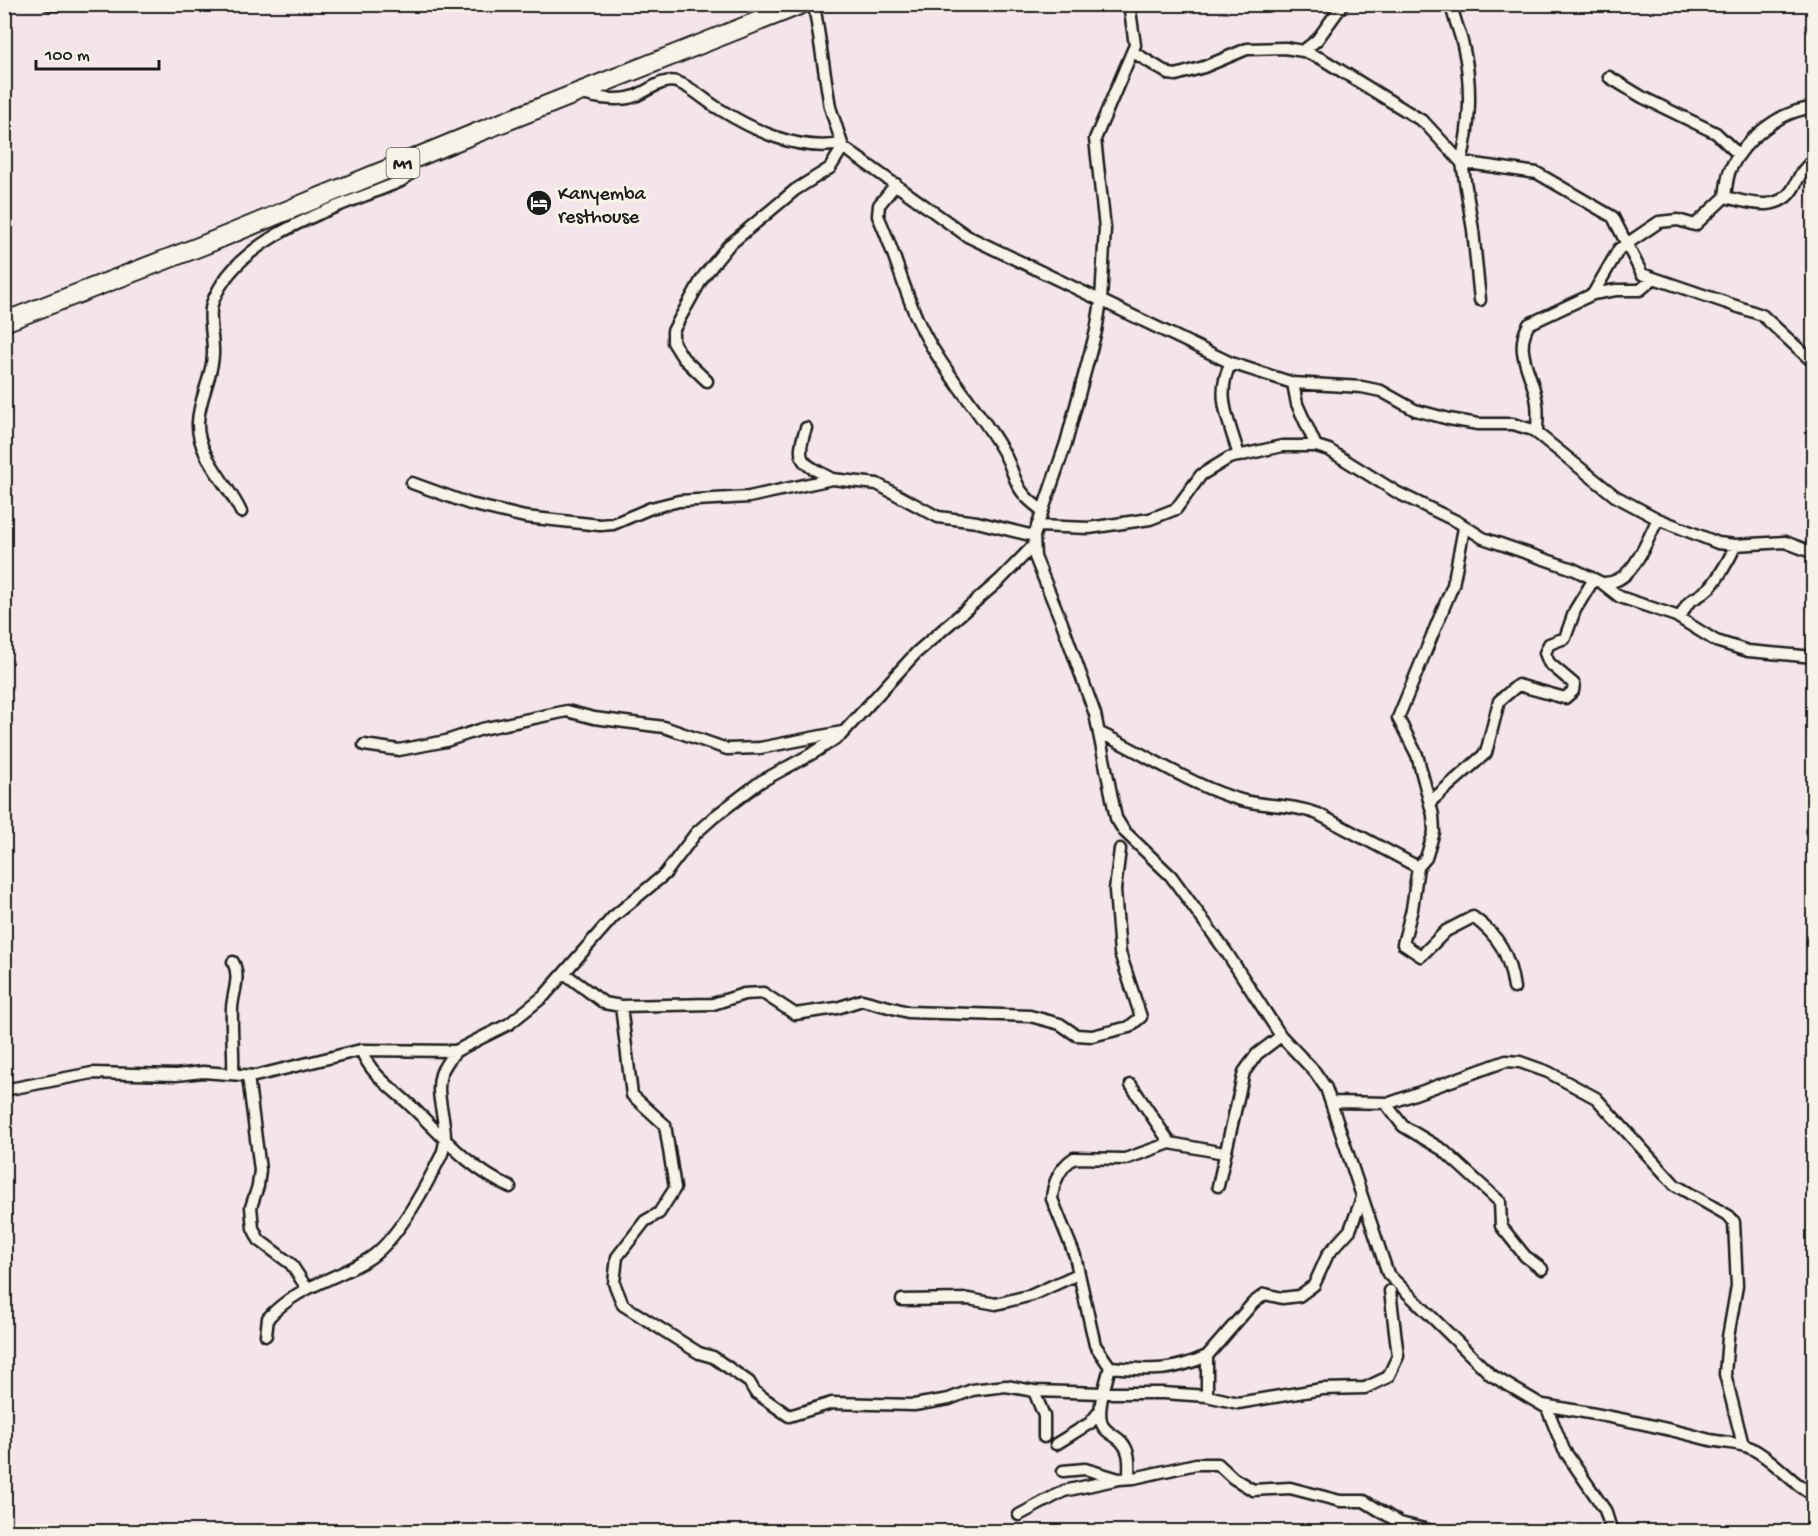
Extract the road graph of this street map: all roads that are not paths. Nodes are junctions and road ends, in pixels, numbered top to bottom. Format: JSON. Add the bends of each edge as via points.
{"nodes":[{"id":1,"x":48,"y":4,"type":"edge"},
{"id":2,"x":83,"y":4,"type":"edge"},
{"id":3,"x":814,"y":4,"type":"edge"},
{"id":4,"x":1129,"y":4,"type":"edge"},
{"id":5,"x":1343,"y":4,"type":"edge"},
{"id":6,"x":1451,"y":4,"type":"edge"},
{"id":7,"x":796,"y":5,"type":"edge"},
{"id":8,"x":1303,"y":51,"type":"junction"},
{"id":9,"x":1133,"y":52,"type":"junction"},
{"id":10,"x":1609,"y":77,"type":"dead end"},
{"id":11,"x":578,"y":92,"type":"junction"},
{"id":12,"x":1814,"y":108,"type":"edge"},
{"id":13,"x":842,"y":145,"type":"junction"},
{"id":14,"x":1738,"y":154,"type":"junction"},
{"id":15,"x":413,"y":159,"type":"junction"},
{"id":16,"x":1814,"y":160,"type":"edge"},
{"id":17,"x":1461,"y":163,"type":"junction"},
{"id":18,"x":896,"y":184,"type":"junction"},
{"id":19,"x":1725,"y":198,"type":"junction"},
{"id":20,"x":1626,"y":243,"type":"junction"},
{"id":21,"x":1653,"y":279,"type":"junction"},
{"id":22,"x":1593,"y":294,"type":"junction"},
{"id":23,"x":1480,"y":300,"type":"dead end"},
{"id":24,"x":1101,"y":301,"type":"junction"},
{"id":25,"x":4,"y":322,"type":"edge"},
{"id":26,"x":1231,"y":363,"type":"junction"},
{"id":27,"x":1814,"y":363,"type":"edge"},
{"id":28,"x":707,"y":381,"type":"dead end"},
{"id":29,"x":1293,"y":383,"type":"junction"},
{"id":30,"x":806,"y":428,"type":"dead end"},
{"id":31,"x":1537,"y":432,"type":"junction"},
{"id":32,"x":1316,"y":446,"type":"junction"},
{"id":33,"x":1239,"y":456,"type":"junction"},
{"id":34,"x":832,"y":479,"type":"junction"},
{"id":35,"x":412,"y":483,"type":"dead end"},
{"id":36,"x":1042,"y":510,"type":"junction"},
{"id":37,"x":241,"y":512,"type":"dead end"},
{"id":38,"x":1658,"y":519,"type":"junction"},
{"id":39,"x":1464,"y":528,"type":"junction"},
{"id":40,"x":1035,"y":536,"type":"junction"},
{"id":41,"x":1735,"y":545,"type":"junction"},
{"id":42,"x":1814,"y":554,"type":"edge"},
{"id":43,"x":1598,"y":581,"type":"junction"},
{"id":44,"x":1680,"y":618,"type":"junction"},
{"id":45,"x":1814,"y":657,"type":"edge"},
{"id":46,"x":845,"y":730,"type":"junction"},
{"id":47,"x":1100,"y":733,"type":"junction"},
{"id":48,"x":364,"y":745,"type":"dead end"},
{"id":49,"x":1430,"y":802,"type":"junction"},
{"id":50,"x":1120,"y":849,"type":"dead end"},
{"id":51,"x":1418,"y":867,"type":"junction"},
{"id":52,"x":233,"y":962,"type":"dead end"},
{"id":53,"x":564,"y":973,"type":"junction"},
{"id":54,"x":1514,"y":988,"type":"dead end"},
{"id":55,"x":621,"y":1006,"type":"junction"},
{"id":56,"x":1281,"y":1036,"type":"junction"},
{"id":57,"x":361,"y":1050,"type":"junction"},
{"id":58,"x":456,"y":1051,"type":"junction"},
{"id":59,"x":232,"y":1073,"type":"junction"},
{"id":60,"x":248,"y":1076,"type":"junction"},
{"id":61,"x":1131,"y":1085,"type":"dead end"},
{"id":62,"x":4,"y":1090,"type":"edge"},
{"id":63,"x":1332,"y":1102,"type":"junction"},
{"id":64,"x":1386,"y":1104,"type":"junction"},
{"id":65,"x":445,"y":1141,"type":"junction"},
{"id":66,"x":1170,"y":1143,"type":"junction"},
{"id":67,"x":1224,"y":1153,"type":"junction"},
{"id":68,"x":1218,"y":1186,"type":"dead end"},
{"id":69,"x":510,"y":1187,"type":"dead end"},
{"id":70,"x":1362,"y":1198,"type":"junction"},
{"id":71,"x":1542,"y":1269,"type":"dead end"},
{"id":72,"x":1078,"y":1274,"type":"junction"},
{"id":73,"x":306,"y":1287,"type":"junction"},
{"id":74,"x":1390,"y":1291,"type":"dead end"},
{"id":75,"x":902,"y":1300,"type":"dead end"},
{"id":76,"x":266,"y":1335,"type":"dead end"},
{"id":77,"x":1207,"y":1356,"type":"junction"},
{"id":78,"x":1110,"y":1367,"type":"junction"},
{"id":79,"x":1034,"y":1391,"type":"junction"},
{"id":80,"x":1103,"y":1393,"type":"junction"},
{"id":81,"x":1207,"y":1396,"type":"junction"},
{"id":82,"x":1543,"y":1405,"type":"junction"},
{"id":83,"x":1099,"y":1412,"type":"junction"},
{"id":84,"x":1044,"y":1437,"type":"dead end"},
{"id":85,"x":1056,"y":1444,"type":"dead end"},
{"id":86,"x":1743,"y":1445,"type":"junction"},
{"id":87,"x":1064,"y":1471,"type":"dead end"},
{"id":88,"x":1124,"y":1478,"type":"junction"},
{"id":89,"x":1814,"y":1495,"type":"edge"},
{"id":90,"x":1019,"y":1515,"type":"dead end"},
{"id":91,"x":1437,"y":1532,"type":"edge"},
{"id":92,"x":1612,"y":1532,"type":"edge"}],
"edges":[{"from":1,"to":2,"type":"street"},
{"from":3,"to":13,"type":"street","via":[[824,74]]},
{"from":4,"to":9,"type":"street"},
{"from":5,"to":8,"type":"street","via":[[1317,40]]},
{"from":6,"to":17,"type":"street","via":[[1464,47],[1469,93]]},
{"from":7,"to":11,"type":"highway","number":"M1"},
{"from":8,"to":9,"type":"street","via":[[1247,49],[1176,75]]},
{"from":8,"to":17,"type":"street","via":[[1407,110],[1440,138]]},
{"from":9,"to":24,"type":"street","via":[[1095,139],[1105,228]]},
{"from":10,"to":14,"type":"street","via":[[1716,134]]},
{"from":11,"to":13,"type":"street","via":[[629,98],[665,81],[676,82],[729,115],[775,137],[818,146]]},
{"from":11,"to":15,"type":"highway","number":"M1"},
{"from":12,"to":14,"type":"street","via":[[1798,110],[1773,123]]},
{"from":13,"to":18,"type":"street"},
{"from":13,"to":28,"type":"street","via":[[824,173],[795,190],[728,246],[703,277],[673,332],[673,342]]},
{"from":14,"to":19,"type":"street","via":[[1729,172]]},
{"from":15,"to":25,"type":"highway","number":"M1"},
{"from":15,"to":37,"type":"street","via":[[409,174],[401,181],[299,223],[261,244],[233,271],[212,301],[212,373],[197,425],[210,461]]},
{"from":16,"to":19,"type":"street","via":[[1780,202],[1760,205]]},
{"from":17,"to":20,"type":"street","via":[[1537,173],[1613,217]]},
{"from":17,"to":23,"type":"street"},
{"from":18,"to":24,"type":"street","via":[[967,236]]},
{"from":18,"to":36,"type":"street","via":[[877,210],[919,323],[954,382],[1005,453],[1021,494]]},
{"from":19,"to":20,"type":"street","via":[[1695,225],[1666,220]]},
{"from":20,"to":21,"type":"street","via":[[1639,270]]},
{"from":20,"to":22,"type":"street"},
{"from":21,"to":22,"type":"street","via":[[1640,290]]},
{"from":21,"to":27,"type":"street","via":[[1762,315]]},
{"from":22,"to":31,"type":"street","via":[[1535,320],[1526,330],[1524,360],[1537,399]]},
{"from":24,"to":26,"type":"street"},
{"from":24,"to":36,"type":"street","via":[[1066,443]]},
{"from":26,"to":29,"type":"street"},
{"from":26,"to":33,"type":"street","via":[[1222,381],[1222,393]]},
{"from":29,"to":31,"type":"street","via":[[1362,387],[1381,391],[1415,410],[1449,419],[1513,424]]},
{"from":29,"to":32,"type":"street","via":[[1297,404]]},
{"from":30,"to":34,"type":"street","via":[[801,458],[810,468]]},
{"from":31,"to":38,"type":"street","via":[[1615,496]]},
{"from":32,"to":33,"type":"street","via":[[1282,446]]},
{"from":32,"to":39,"type":"street"},
{"from":33,"to":40,"type":"street","via":[[1220,462],[1201,475],[1176,509],[1166,514],[1109,527]]},
{"from":34,"to":35,"type":"street","via":[[749,497],[680,501],[600,525],[525,517],[460,501]]},
{"from":34,"to":40,"type":"street","via":[[877,484],[938,517]]},
{"from":36,"to":40,"type":"street"},
{"from":38,"to":41,"type":"street","via":[[1709,541]]},
{"from":38,"to":43,"type":"street","via":[[1629,572],[1618,582]]},
{"from":39,"to":43,"type":"street"},
{"from":39,"to":49,"type":"street","via":[[1453,585],[1398,718],[1417,755]]},
{"from":40,"to":46,"type":"street","via":[[1000,580],[916,652]]},
{"from":40,"to":47,"type":"street","via":[[1035,558],[1079,667]]},
{"from":41,"to":42,"type":"street","via":[[1785,542]]},
{"from":41,"to":44,"type":"street","via":[[1731,558],[1710,588],[1688,600]]},
{"from":43,"to":44,"type":"street","via":[[1620,597]]},
{"from":43,"to":49,"type":"street","via":[[1575,610],[1565,638],[1549,644],[1545,653],[1549,663],[1574,684],[1573,691],[1565,698],[1518,686],[1510,692],[1499,701],[1486,753]]},
{"from":44,"to":45,"type":"street","via":[[1716,641],[1748,651]]},
{"from":46,"to":48,"type":"street","via":[[836,735],[760,748],[727,749],[664,727],[567,711],[399,750]]},
{"from":46,"to":53,"type":"street","via":[[815,753],[760,782],[714,817],[696,833],[665,874],[613,917]]},
{"from":47,"to":51,"type":"street","via":[[1222,793],[1263,805],[1318,813]]},
{"from":47,"to":56,"type":"street","via":[[1120,828],[1171,876]]},
{"from":49,"to":51,"type":"street","via":[[1434,832],[1426,858]]},
{"from":50,"to":55,"type":"street","via":[[1115,890],[1120,953],[1141,1017],[1129,1027],[1092,1036],[1076,1035],[1060,1024],[1030,1016],[908,1012],[862,1000],[795,1014],[763,993],[744,994],[713,1004]]},
{"from":51,"to":54,"type":"street","via":[[1403,944],[1421,956],[1446,931],[1473,916],[1493,932],[1511,963]]},
{"from":52,"to":59,"type":"street","via":[[237,972],[232,1008]]},
{"from":53,"to":55,"type":"street","via":[[604,1003]]},
{"from":53,"to":58,"type":"street","via":[[517,1018]]},
{"from":55,"to":79,"type":"street","via":[[632,1095],[665,1125],[675,1188],[659,1213],[645,1221],[618,1257],[614,1283],[623,1305],[699,1353],[713,1357],[789,1416],[832,1403],[914,1405],[1006,1386]]},
{"from":56,"to":63,"type":"street","via":[[1315,1072]]},
{"from":56,"to":67,"type":"street","via":[[1248,1064]]},
{"from":57,"to":58,"type":"street"},
{"from":57,"to":60,"type":"street"},
{"from":57,"to":65,"type":"street","via":[[378,1077]]},
{"from":58,"to":65,"type":"street","via":[[442,1071],[440,1082]]},
{"from":59,"to":60,"type":"street"},
{"from":59,"to":62,"type":"street","via":[[92,1072]]},
{"from":60,"to":73,"type":"street","via":[[260,1170],[251,1207],[253,1228],[259,1240],[291,1264]]},
{"from":61,"to":66,"type":"street"},
{"from":63,"to":64,"type":"street"},
{"from":63,"to":70,"type":"street"},
{"from":64,"to":71,"type":"street","via":[[1402,1126],[1443,1150],[1500,1202],[1502,1226],[1525,1256]]},
{"from":64,"to":86,"type":"street","via":[[1497,1062],[1520,1062],[1573,1084],[1599,1100],[1675,1185],[1731,1218],[1735,1228],[1737,1286],[1725,1374]]},
{"from":65,"to":69,"type":"street","via":[[472,1166]]},
{"from":65,"to":73,"type":"street","via":[[425,1185],[383,1246],[354,1266]]},
{"from":66,"to":67,"type":"street"},
{"from":66,"to":72,"type":"street","via":[[1125,1159],[1074,1158],[1061,1170],[1052,1199],[1075,1256]]},
{"from":67,"to":68,"type":"street"},
{"from":70,"to":77,"type":"street","via":[[1350,1230],[1328,1254],[1314,1285],[1299,1296],[1265,1294]]},
{"from":70,"to":82,"type":"street","via":[[1384,1267],[1394,1281],[1491,1375]]},
{"from":72,"to":75,"type":"street","via":[[1032,1295],[996,1304],[969,1299]]},
{"from":72,"to":78,"type":"street","via":[[1095,1345]]},
{"from":73,"to":76,"type":"street","via":[[268,1318]]},
{"from":74,"to":81,"type":"street","via":[[1398,1356],[1388,1377],[1381,1382],[1365,1388],[1322,1389],[1255,1402]]},
{"from":77,"to":78,"type":"street","via":[[1180,1367],[1157,1370]]},
{"from":77,"to":81,"type":"street"},
{"from":78,"to":80,"type":"street"},
{"from":79,"to":80,"type":"street"},
{"from":79,"to":84,"type":"street","via":[[1044,1416]]},
{"from":80,"to":81,"type":"street"},
{"from":80,"to":83,"type":"street"},
{"from":82,"to":86,"type":"street","via":[[1636,1420]]},
{"from":82,"to":92,"type":"street","via":[[1576,1472],[1605,1510]]},
{"from":83,"to":85,"type":"street","via":[[1090,1423]]},
{"from":83,"to":88,"type":"street","via":[[1104,1430],[1125,1447],[1128,1455]]},
{"from":86,"to":89,"type":"street","via":[[1777,1464],[1794,1483]]},
{"from":87,"to":88,"type":"street","via":[[1094,1470]]},
{"from":88,"to":90,"type":"street","via":[[1065,1491]]},
{"from":88,"to":91,"type":"street","via":[[1196,1464],[1218,1464],[1253,1490],[1290,1488],[1340,1501],[1364,1501],[1400,1522]]}]}
